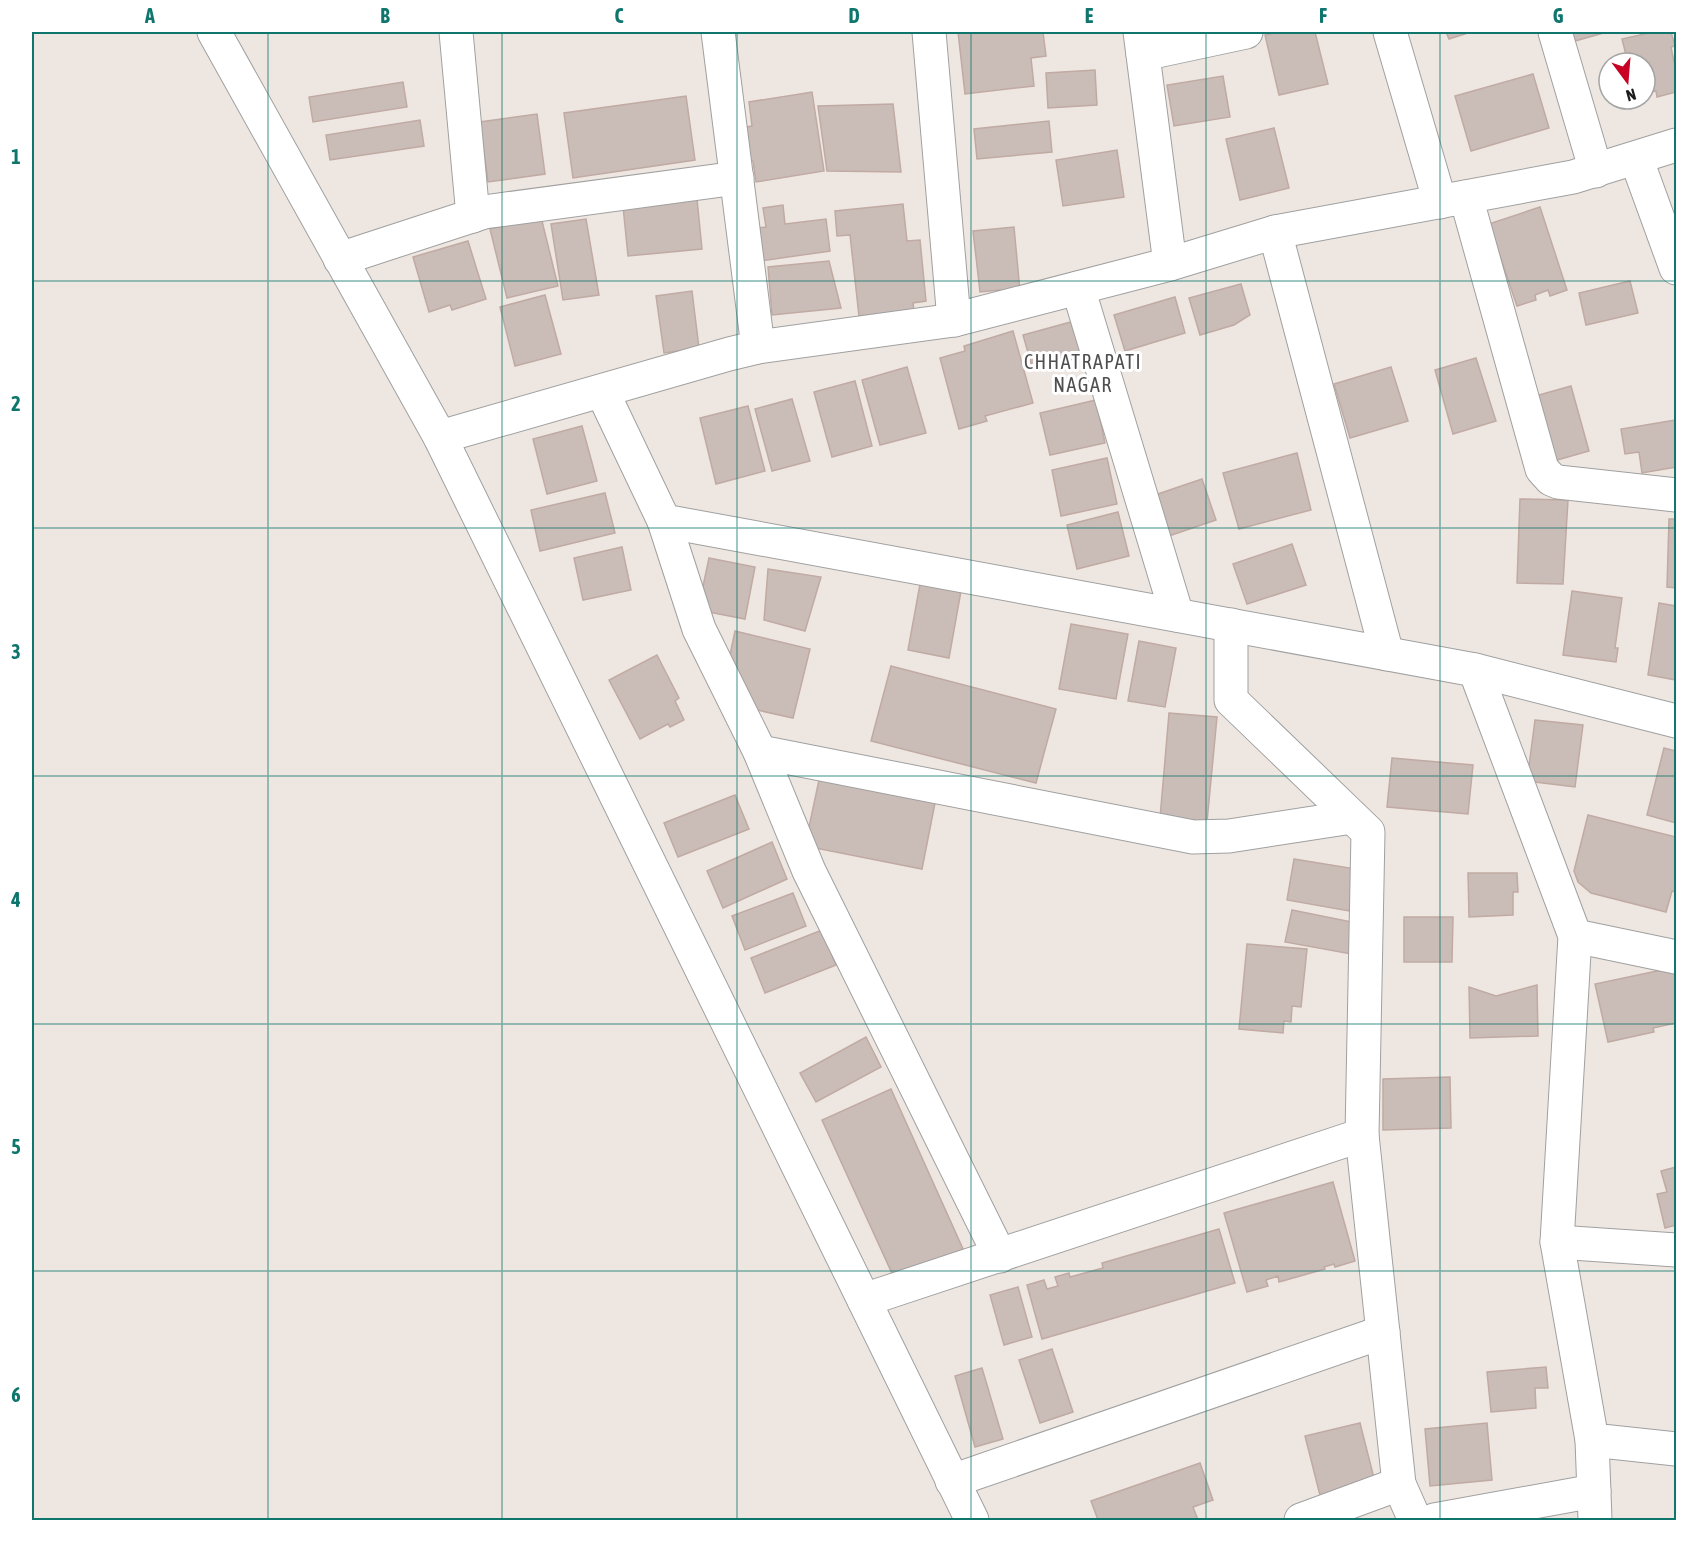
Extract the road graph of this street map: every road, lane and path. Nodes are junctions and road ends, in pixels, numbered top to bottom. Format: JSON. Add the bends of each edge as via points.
{"nodes":[{"id":1,"x":214,"y":32,"type":"edge"},
{"id":2,"x":456,"y":32,"type":"edge"},
{"id":3,"x":718,"y":32,"type":"edge"},
{"id":4,"x":929,"y":32,"type":"edge"},
{"id":5,"x":1246,"y":32,"type":"edge"},
{"id":6,"x":1390,"y":32,"type":"edge"},
{"id":7,"x":1555,"y":32,"type":"edge"},
{"id":8,"x":1142,"y":43,"type":"edge"},
{"id":9,"x":1677,"y":145,"type":"edge"},
{"id":10,"x":1636,"y":158,"type":"junction"},
{"id":11,"x":1596,"y":171,"type":"junction"},
{"id":12,"x":737,"y":178,"type":"junction"},
{"id":13,"x":1453,"y":200,"type":"junction"},
{"id":14,"x":473,"y":216,"type":"junction"},
{"id":15,"x":1275,"y":232,"type":"junction"},
{"id":16,"x":340,"y":259,"type":"junction"},
{"id":17,"x":1170,"y":264,"type":"junction"},
{"id":18,"x":1677,"y":268,"type":"edge"},
{"id":19,"x":1078,"y":288,"type":"junction"},
{"id":20,"x":954,"y":320,"type":"junction"},
{"id":21,"x":758,"y":347,"type":"junction"},
{"id":22,"x":602,"y":391,"type":"junction"},
{"id":23,"x":440,"y":438,"type":"junction"},
{"id":24,"x":1677,"y":495,"type":"edge"},
{"id":25,"x":664,"y":521,"type":"junction"},
{"id":26,"x":1177,"y":615,"type":"junction"},
{"id":27,"x":1231,"y":625,"type":"junction"},
{"id":28,"x":1386,"y":654,"type":"junction"},
{"id":29,"x":1474,"y":670,"type":"junction"},
{"id":30,"x":1677,"y":721,"type":"edge"},
{"id":31,"x":760,"y":752,"type":"junction"},
{"id":32,"x":1352,"y":817,"type":"junction"},
{"id":33,"x":1575,"y":936,"type":"junction"},
{"id":34,"x":1677,"y":957,"type":"edge"},
{"id":35,"x":1362,"y":1135,"type":"junction"},
{"id":36,"x":1557,"y":1242,"type":"junction"},
{"id":37,"x":1677,"y":1250,"type":"edge"},
{"id":38,"x":1000,"y":1257,"type":"junction"},
{"id":39,"x":864,"y":1300,"type":"junction"},
{"id":40,"x":1383,"y":1332,"type":"junction"},
{"id":41,"x":1592,"y":1440,"type":"junction"},
{"id":42,"x":1677,"y":1449,"type":"edge"},
{"id":43,"x":952,"y":1481,"type":"junction"},
{"id":44,"x":1399,"y":1484,"type":"junction"},
{"id":45,"x":1595,"y":1506,"type":"edge"},
{"id":46,"x":972,"y":1521,"type":"edge"},
{"id":47,"x":1301,"y":1521,"type":"edge"},
{"id":48,"x":1415,"y":1521,"type":"edge"},
{"id":49,"x":1434,"y":1521,"type":"edge"}],
"edges":[{"from":1,"to":16,"type":"street"},
{"from":2,"to":14,"type":"street"},
{"from":3,"to":12,"type":"street"},
{"from":4,"to":20,"type":"street"},
{"from":5,"to":8,"type":"street"},
{"from":6,"to":13,"type":"street"},
{"from":7,"to":11,"type":"street"},
{"from":8,"to":17,"type":"street"},
{"from":9,"to":10,"type":"street"},
{"from":10,"to":11,"type":"street"},
{"from":10,"to":18,"type":"street"},
{"from":11,"to":13,"type":"street"},
{"from":12,"to":14,"type":"street"},
{"from":12,"to":21,"type":"street"},
{"from":13,"to":15,"type":"street"},
{"from":13,"to":24,"type":"street","via":[[1542,469],[1558,482]]},
{"from":14,"to":16,"type":"street"},
{"from":15,"to":17,"type":"street"},
{"from":15,"to":28,"type":"street"},
{"from":16,"to":23,"type":"street"},
{"from":17,"to":19,"type":"street"},
{"from":19,"to":20,"type":"street"},
{"from":19,"to":26,"type":"street"},
{"from":20,"to":21,"type":"street"},
{"from":21,"to":22,"type":"street"},
{"from":22,"to":23,"type":"street"},
{"from":22,"to":25,"type":"street"},
{"from":23,"to":39,"type":"street"},
{"from":25,"to":26,"type":"street"},
{"from":25,"to":31,"type":"street","via":[[699,629]]},
{"from":26,"to":27,"type":"street"},
{"from":27,"to":28,"type":"street"},
{"from":27,"to":32,"type":"street","via":[[1231,700]]},
{"from":28,"to":29,"type":"street"},
{"from":29,"to":30,"type":"street"},
{"from":29,"to":33,"type":"street"},
{"from":31,"to":32,"type":"street","via":[[1193,837],[1229,836]]},
{"from":31,"to":38,"type":"street","via":[[809,871]]},
{"from":32,"to":35,"type":"street","via":[[1368,832]]},
{"from":33,"to":34,"type":"street"},
{"from":33,"to":36,"type":"street"},
{"from":35,"to":38,"type":"street"},
{"from":35,"to":40,"type":"street"},
{"from":36,"to":37,"type":"street"},
{"from":36,"to":41,"type":"street"},
{"from":38,"to":39,"type":"street"},
{"from":39,"to":43,"type":"street"},
{"from":40,"to":43,"type":"street"},
{"from":40,"to":44,"type":"street"},
{"from":41,"to":42,"type":"street"},
{"from":41,"to":45,"type":"street"},
{"from":43,"to":46,"type":"street"},
{"from":44,"to":47,"type":"street"},
{"from":44,"to":48,"type":"street"},
{"from":45,"to":49,"type":"street"}]}
